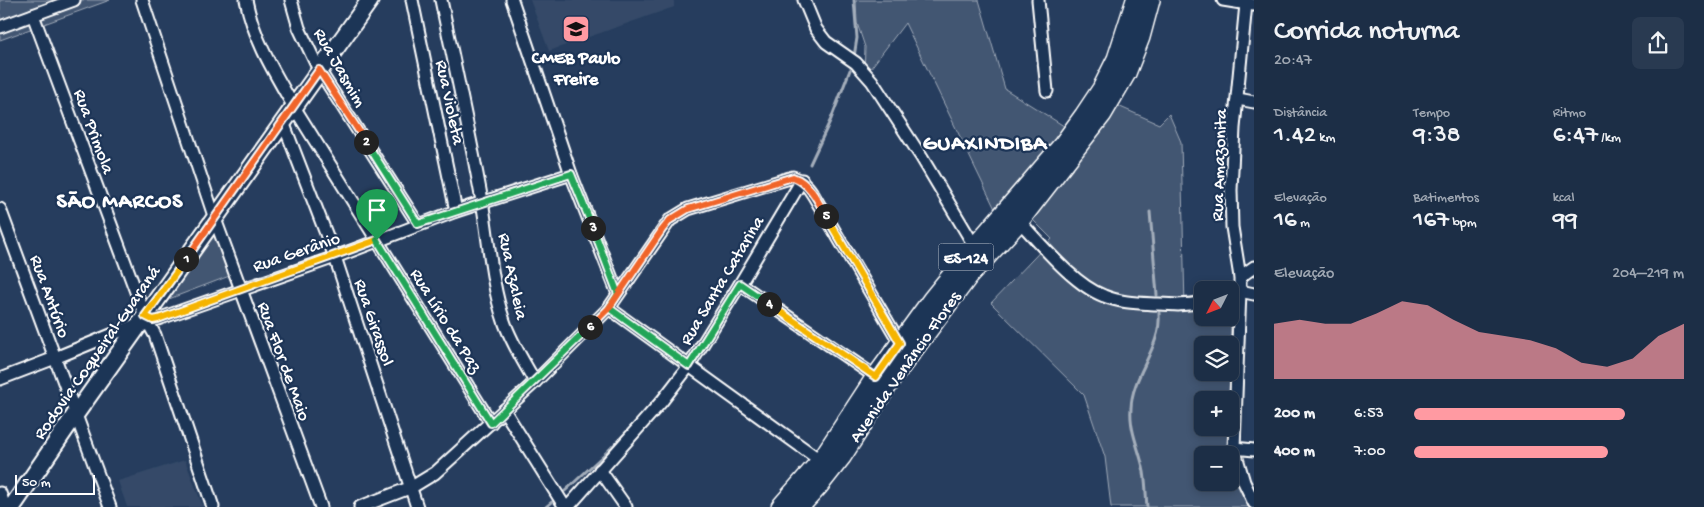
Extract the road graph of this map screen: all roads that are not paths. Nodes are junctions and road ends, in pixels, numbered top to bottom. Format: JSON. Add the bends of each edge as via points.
{"nodes":[{"id":1,"x":74,"y":0,"type":"edge"},
{"id":2,"x":142,"y":0,"type":"edge"},
{"id":3,"x":246,"y":0,"type":"edge"},
{"id":4,"x":291,"y":0,"type":"edge"},
{"id":5,"x":370,"y":0,"type":"edge"},
{"id":6,"x":412,"y":0,"type":"edge"},
{"id":7,"x":441,"y":0,"type":"edge"},
{"id":8,"x":512,"y":0,"type":"edge"},
{"id":9,"x":804,"y":0,"type":"edge"},
{"id":10,"x":1038,"y":0,"type":"edge"},
{"id":11,"x":1136,"y":0,"type":"edge"},
{"id":12,"x":1150,"y":0,"type":"edge"},
{"id":13,"x":1223,"y":0,"type":"edge"},
{"id":14,"x":1250,"y":4,"type":"edge"},
{"id":15,"x":33,"y":15,"type":"junction"},
{"id":16,"x":0,"y":27,"type":"edge"},
{"id":17,"x":319,"y":70,"type":"junction"},
{"id":18,"x":1047,"y":91,"type":"dead end"},
{"id":19,"x":1238,"y":99,"type":"junction"},
{"id":20,"x":1254,"y":102,"type":"edge"},
{"id":21,"x":294,"y":107,"type":"junction"},
{"id":22,"x":283,"y":122,"type":"junction"},
{"id":23,"x":571,"y":174,"type":"junction"},
{"id":24,"x":802,"y":180,"type":"junction"},
{"id":25,"x":482,"y":202,"type":"junction"},
{"id":26,"x":0,"y":209,"type":"edge"},
{"id":27,"x":456,"y":211,"type":"junction"},
{"id":28,"x":215,"y":219,"type":"junction"},
{"id":29,"x":1018,"y":221,"type":"junction"},
{"id":30,"x":418,"y":224,"type":"junction"},
{"id":31,"x":377,"y":240,"type":"junction"},
{"id":32,"x":975,"y":247,"type":"junction"},
{"id":33,"x":335,"y":257,"type":"junction"},
{"id":34,"x":1254,"y":267,"type":"edge"},
{"id":35,"x":1240,"y":277,"type":"junction"},
{"id":36,"x":1239,"y":281,"type":"edge"},
{"id":37,"x":740,"y":284,"type":"junction"},
{"id":38,"x":240,"y":290,"type":"junction"},
{"id":39,"x":1239,"y":292,"type":"edge"},
{"id":40,"x":618,"y":294,"type":"junction"},
{"id":41,"x":1254,"y":294,"type":"edge"},
{"id":42,"x":1194,"y":304,"type":"edge"},
{"id":43,"x":609,"y":308,"type":"junction"},
{"id":44,"x":142,"y":320,"type":"junction"},
{"id":45,"x":1235,"y":326,"type":"edge"},
{"id":46,"x":900,"y":343,"type":"junction"},
{"id":47,"x":55,"y":358,"type":"junction"},
{"id":48,"x":689,"y":366,"type":"junction"},
{"id":49,"x":876,"y":377,"type":"junction"},
{"id":50,"x":0,"y":379,"type":"edge"},
{"id":51,"x":535,"y":382,"type":"junction"},
{"id":52,"x":504,"y":410,"type":"junction"},
{"id":53,"x":75,"y":415,"type":"junction"},
{"id":54,"x":491,"y":423,"type":"junction"},
{"id":55,"x":1234,"y":446,"type":"edge"},
{"id":56,"x":1239,"y":448,"type":"edge"},
{"id":57,"x":1254,"y":450,"type":"edge"},
{"id":58,"x":821,"y":461,"type":"junction"},
{"id":59,"x":1239,"y":465,"type":"edge"},
{"id":60,"x":600,"y":470,"type":"junction"},
{"id":61,"x":412,"y":487,"type":"junction"},
{"id":62,"x":0,"y":493,"type":"edge"},
{"id":63,"x":1254,"y":502,"type":"edge"},
{"id":64,"x":5,"y":507,"type":"edge"},
{"id":65,"x":12,"y":507,"type":"edge"},
{"id":66,"x":110,"y":507,"type":"edge"},
{"id":67,"x":213,"y":507,"type":"edge"},
{"id":68,"x":321,"y":507,"type":"edge"},
{"id":69,"x":360,"y":507,"type":"edge"},
{"id":70,"x":417,"y":507,"type":"edge"},
{"id":71,"x":566,"y":507,"type":"edge"},
{"id":72,"x":626,"y":507,"type":"edge"},
{"id":73,"x":781,"y":507,"type":"edge"},
{"id":74,"x":800,"y":507,"type":"edge"}],
"edges":[{"from":1,"to":15,"type":"street"},
{"from":2,"to":28,"type":"street","name":"Rua Flor de Maio"},
{"from":3,"to":21,"type":"street","name":"Rua Lírio da Paz","via":[[260,48]]},
{"from":4,"to":17,"type":"street","name":"Rua Jasmim","via":[[299,28]]},
{"from":5,"to":17,"type":"street","name":"Rodovia Coqueiral-Guaraná"},
{"from":6,"to":27,"type":"street","name":"Rua Violeta"},
{"from":7,"to":25,"type":"street","name":"Rua Violeta"},
{"from":8,"to":23,"type":"street"},
{"from":9,"to":32,"type":"street","via":[[816,29],[826,42],[856,63],[872,81]]},
{"from":10,"to":18,"type":"street"},
{"from":11,"to":32,"type":"main road","name":"Avenida Venâncio Flores","number":"ES-124","via":[[1117,59],[1102,90],[1062,145]]},
{"from":12,"to":29,"type":"main road","name":"Avenida Venâncio Flores","number":"ES-124","via":[[1126,73],[1102,114]]},
{"from":13,"to":14,"type":"street"},
{"from":14,"to":19,"type":"street","name":"Rua Amazonita"},
{"from":15,"to":16,"type":"street"},
{"from":15,"to":44,"type":"street","name":"Rua Primola"},
{"from":17,"to":21,"type":"street","name":"Rodovia Coqueiral-Guaraná"},
{"from":17,"to":30,"type":"street","name":"Rua Jasmim"},
{"from":19,"to":20,"type":"street"},
{"from":19,"to":35,"type":"street","name":"Rua Amazonita","via":[[1231,190],[1232,227]]},
{"from":21,"to":22,"type":"street","name":"Rodovia Coqueiral-Guaraná"},
{"from":21,"to":31,"type":"street","name":"Rua Lírio da Paz"},
{"from":22,"to":28,"type":"street","name":"Rodovia Coqueiral-Guaraná"},
{"from":22,"to":33,"type":"street","name":"Rua Girassol"},
{"from":23,"to":25,"type":"street","name":"Rua Gerânio"},
{"from":23,"to":40,"type":"street"},
{"from":24,"to":37,"type":"street","name":"Rua Santa Catarina"},
{"from":24,"to":40,"type":"street","via":[[793,177],[688,209],[670,220]]},
{"from":24,"to":46,"type":"street"},
{"from":25,"to":27,"type":"street","name":"Rua Gerânio"},
{"from":25,"to":51,"type":"street","name":"Rua Azaleia","via":[[504,321]]},
{"from":26,"to":47,"type":"street","name":"Rua Antúrio"},
{"from":27,"to":30,"type":"street","name":"Rua Gerânio"},
{"from":28,"to":38,"type":"street","name":"Rua Flor de Maio"},
{"from":28,"to":44,"type":"street","name":"Rodovia Coqueiral-Guaraná"},
{"from":29,"to":42,"type":"street","via":[[1084,285],[1103,296],[1122,302]]},
{"from":29,"to":74,"type":"main road","name":"Avenida Venâncio Flores","number":"ES-124","via":[[958,289],[892,378],[832,469]]},
{"from":30,"to":31,"type":"street","name":"Rua Gerânio"},
{"from":31,"to":33,"type":"street","name":"Rua Gerânio"},
{"from":31,"to":54,"type":"street","name":"Rua Lírio da Paz"},
{"from":32,"to":46,"type":"main road","name":"Avenida Venâncio Flores","number":"ES-124"},
{"from":33,"to":38,"type":"street","name":"Rua Gerânio"},
{"from":33,"to":61,"type":"street","name":"Rua Girassol"},
{"from":34,"to":35,"type":"street"},
{"from":35,"to":36,"type":"street","name":"Rua Amazonita"},
{"from":37,"to":48,"type":"street","name":"Rua Santa Catarina"},
{"from":37,"to":49,"type":"street"},
{"from":38,"to":44,"type":"street","name":"Rua Gerânio","via":[[158,319]]},
{"from":38,"to":68,"type":"street","name":"Rua Flor de Maio"},
{"from":39,"to":41,"type":"street"},
{"from":40,"to":43,"type":"street"},
{"from":43,"to":48,"type":"street"},
{"from":43,"to":51,"type":"street"},
{"from":44,"to":47,"type":"street","name":"Rua Gerânio"},
{"from":44,"to":53,"type":"street","name":"Rodovia Coqueiral-Guaraná"},
{"from":44,"to":67,"type":"street","name":"Rua Primola","via":[[155,335]]},
{"from":45,"to":55,"type":"street","name":"Rua Amazonita"},
{"from":46,"to":49,"type":"main road","name":"Avenida Venâncio Flores","number":"ES-124"},
{"from":47,"to":50,"type":"street","name":"Rua Gerânio"},
{"from":47,"to":53,"type":"street","name":"Rua Antúrio"},
{"from":48,"to":58,"type":"street"},
{"from":48,"to":60,"type":"street","name":"Rua Santa Catarina"},
{"from":49,"to":58,"type":"main road","name":"Avenida Venâncio Flores","number":"ES-124"},
{"from":51,"to":52,"type":"street"},
{"from":52,"to":54,"type":"street"},
{"from":52,"to":71,"type":"street"},
{"from":53,"to":65,"type":"street","name":"Rodovia Coqueiral-Guaraná"},
{"from":53,"to":66,"type":"street","name":"Rua Antúrio"},
{"from":54,"to":61,"type":"street","via":[[435,473]]},
{"from":56,"to":57,"type":"street"},
{"from":58,"to":73,"type":"main road","name":"Avenida Venâncio Flores","number":"ES-124"},
{"from":59,"to":63,"type":"street","name":"Rua Amazonita"},
{"from":60,"to":71,"type":"street","name":"Rua Santa Catarina"},
{"from":60,"to":72,"type":"street"},
{"from":61,"to":69,"type":"street"},
{"from":61,"to":70,"type":"street","name":"Rua Girassol"},
{"from":62,"to":64,"type":"street"}]}
